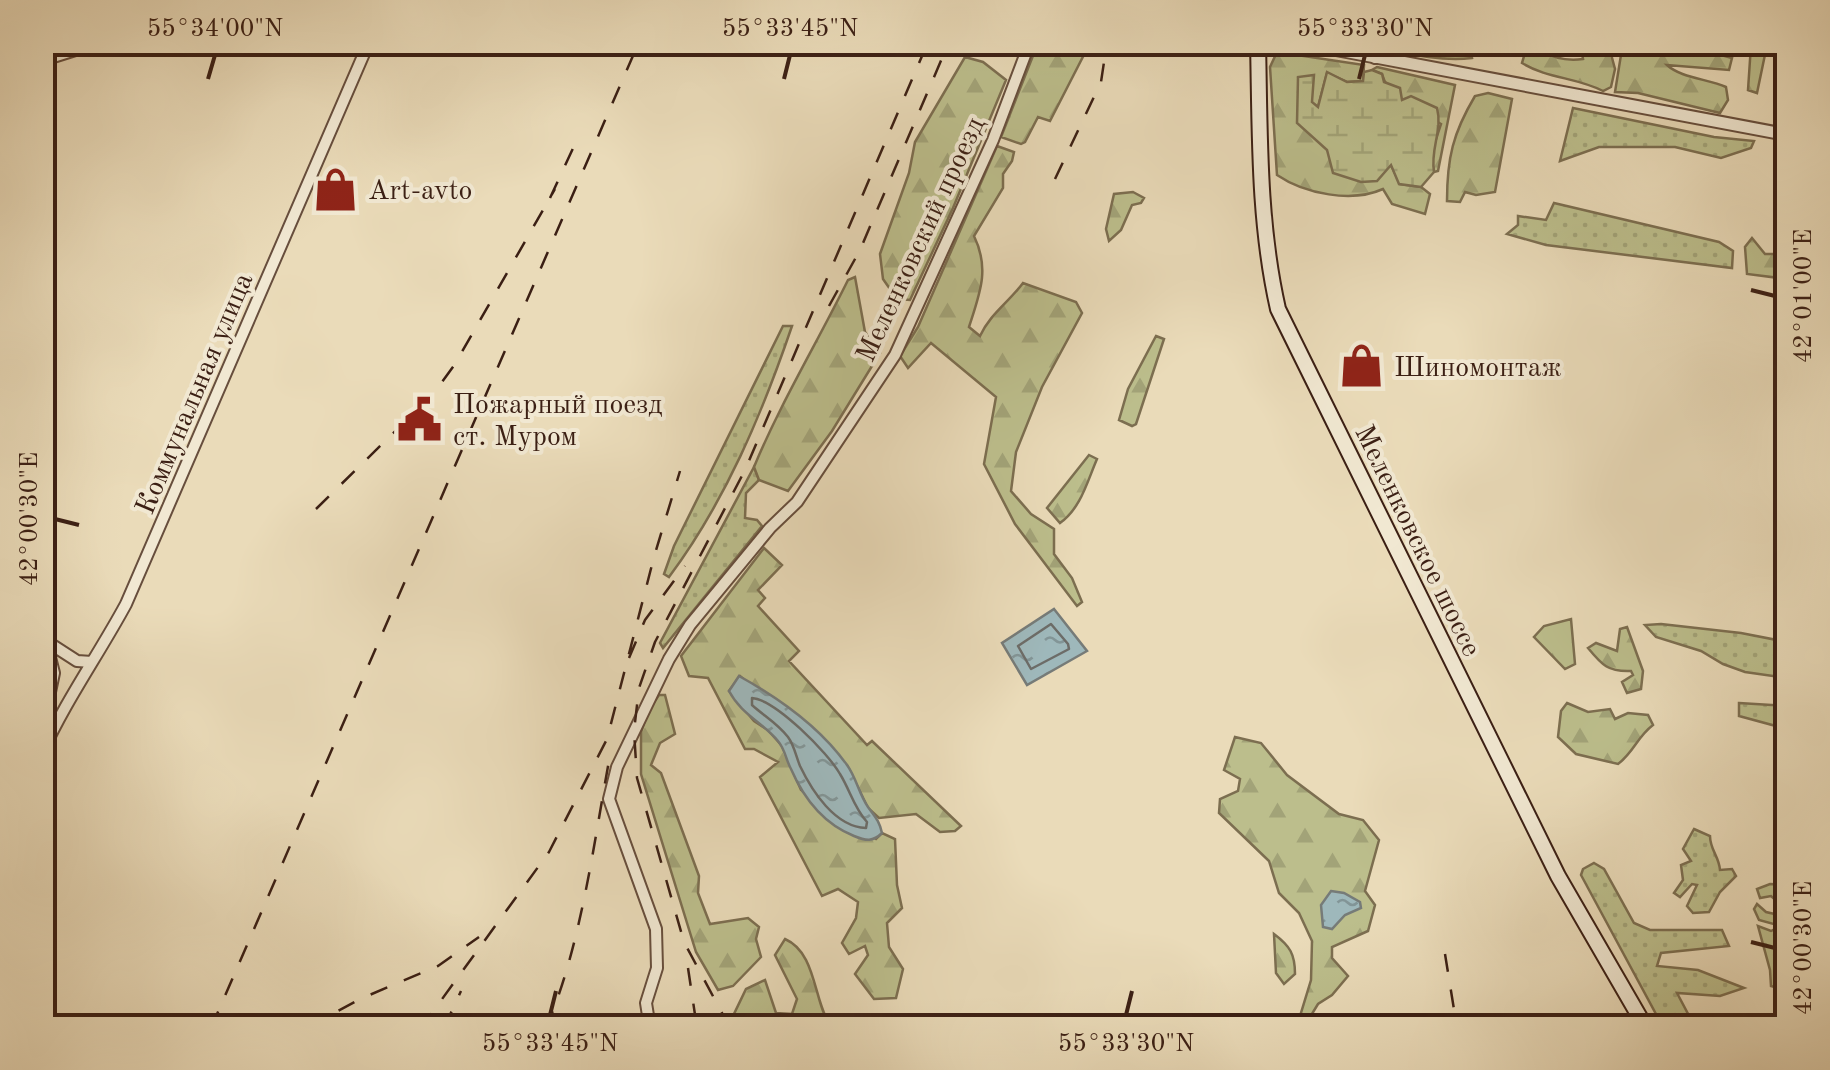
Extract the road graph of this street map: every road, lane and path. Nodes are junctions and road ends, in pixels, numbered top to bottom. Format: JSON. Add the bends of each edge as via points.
{"nodes":[{"id":1,"x":99,"y":42,"type":"edge"},
{"id":2,"x":369,"y":42,"type":"edge"},
{"id":3,"x":1030,"y":42,"type":"edge"},
{"id":4,"x":1258,"y":42,"type":"edge"},
{"id":5,"x":1296,"y":42,"type":"edge"},
{"id":6,"x":1378,"y":42,"type":"edge"},
{"id":7,"x":1374,"y":58,"type":"junction"},
{"id":8,"x":42,"y":60,"type":"edge"},
{"id":9,"x":1788,"y":136,"type":"edge"},
{"id":10,"x":42,"y":626,"type":"edge"},
{"id":11,"x":46,"y":640,"type":"junction"},
{"id":12,"x":92,"y":662,"type":"junction"},
{"id":13,"x":42,"y":730,"type":"edge"},
{"id":14,"x":42,"y":753,"type":"edge"},
{"id":15,"x":650,"y":1028,"type":"edge"},
{"id":16,"x":1646,"y":1028,"type":"edge"}],
"edges":[{"from":1,"to":8,"type":"street"},
{"from":2,"to":12,"type":"street","name":"Коммунальная улица","via":[[126,604]]},
{"from":3,"to":15,"type":"street","name":"Меленковский проезд","via":[[993,140],[894,354],[796,502],[690,625],[617,768],[609,798],[656,930],[657,968],[646,1003]]},
{"from":4,"to":16,"type":"main road","name":"Меленковское шоссе","via":[[1262,201],[1278,309],[1558,876]]},
{"from":5,"to":7,"type":"street"},
{"from":6,"to":7,"type":"street"},
{"from":7,"to":9,"type":"street"},
{"from":10,"to":11,"type":"street"},
{"from":11,"to":12,"type":"street","via":[[77,662]]},
{"from":11,"to":13,"type":"street","via":[[54,673]]},
{"from":12,"to":14,"type":"street","name":"Коммунальная улица"}]}
